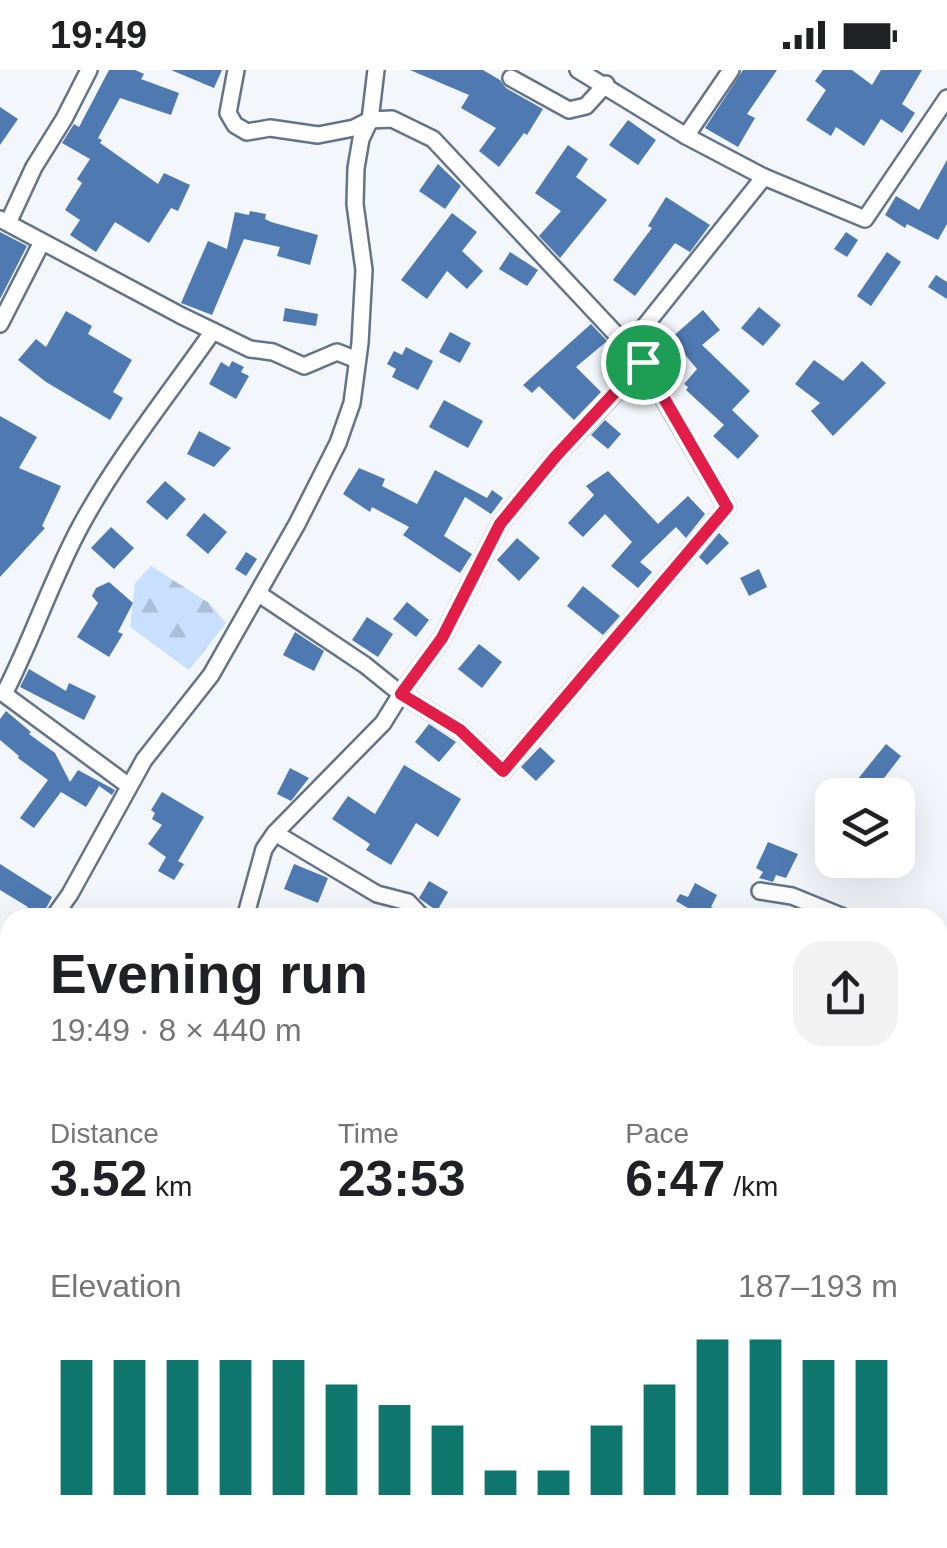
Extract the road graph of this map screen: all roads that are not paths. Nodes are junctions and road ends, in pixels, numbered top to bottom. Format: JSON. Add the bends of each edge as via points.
{"nodes":[{"id":1,"x":88,"y":70,"type":"edge"},
{"id":2,"x":236,"y":70,"type":"edge"},
{"id":3,"x":376,"y":70,"type":"edge"},
{"id":4,"x":578,"y":70,"type":"edge"},
{"id":5,"x":731,"y":70,"type":"edge"},
{"id":6,"x":511,"y":78,"type":"dead end"},
{"id":7,"x":606,"y":84,"type":"junction"},
{"id":8,"x":947,"y":98,"type":"edge"},
{"id":9,"x":370,"y":120,"type":"junction"},
{"id":10,"x":686,"y":136,"type":"junction"},
{"id":11,"x":764,"y":177,"type":"junction"},
{"id":12,"x":4,"y":221,"type":"edge"},
{"id":13,"x":40,"y":244,"type":"junction"},
{"id":14,"x":0,"y":324,"type":"edge"},
{"id":15,"x":213,"y":331,"type":"junction"},
{"id":16,"x":628,"y":347,"type":"junction"},
{"id":17,"x":356,"y":360,"type":"junction"},
{"id":18,"x":643,"y":362,"type":"junction"},
{"id":19,"x":259,"y":594,"type":"junction"},
{"id":20,"x":401,"y":694,"type":"junction"},
{"id":21,"x":129,"y":786,"type":"junction"},
{"id":22,"x":275,"y":833,"type":"junction"},
{"id":23,"x":760,"y":891,"type":"dead end"},
{"id":24,"x":60,"y":908,"type":"edge"},
{"id":25,"x":248,"y":908,"type":"edge"},
{"id":26,"x":414,"y":908,"type":"edge"},
{"id":27,"x":821,"y":908,"type":"edge"}],
"edges":[{"from":1,"to":12,"type":"street"},
{"from":2,"to":9,"type":"street","via":[[228,114],[247,132],[318,135]]},
{"from":3,"to":9,"type":"street"},
{"from":4,"to":7,"type":"street"},
{"from":5,"to":10,"type":"street"},
{"from":6,"to":7,"type":"street","via":[[569,110],[586,106]]},
{"from":7,"to":10,"type":"street"},
{"from":8,"to":11,"type":"street","via":[[865,219]]},
{"from":9,"to":16,"type":"street","via":[[392,119],[432,139]]},
{"from":9,"to":17,"type":"street","via":[[356,168],[364,270]]},
{"from":10,"to":11,"type":"street"},
{"from":11,"to":16,"type":"street"},
{"from":12,"to":13,"type":"street"},
{"from":13,"to":14,"type":"street"},
{"from":13,"to":15,"type":"street"},
{"from":15,"to":17,"type":"street","via":[[304,366],[337,352]]},
{"from":15,"to":21,"type":"street","via":[[81,525],[4,694]]},
{"from":16,"to":18,"type":"street"},
{"from":17,"to":19,"type":"street","via":[[352,403],[338,443]]},
{"from":18,"to":20,"type":"street","via":[[500,524],[442,638]]},
{"from":18,"to":20,"type":"street","via":[[727,507],[503,771],[460,730]]},
{"from":19,"to":20,"type":"street"},
{"from":19,"to":21,"type":"street","via":[[211,675]]},
{"from":20,"to":22,"type":"street","via":[[383,723]]},
{"from":21,"to":24,"type":"street"},
{"from":22,"to":25,"type":"street"},
{"from":22,"to":26,"type":"street","via":[[377,894]]},
{"from":23,"to":27,"type":"street"}]}
